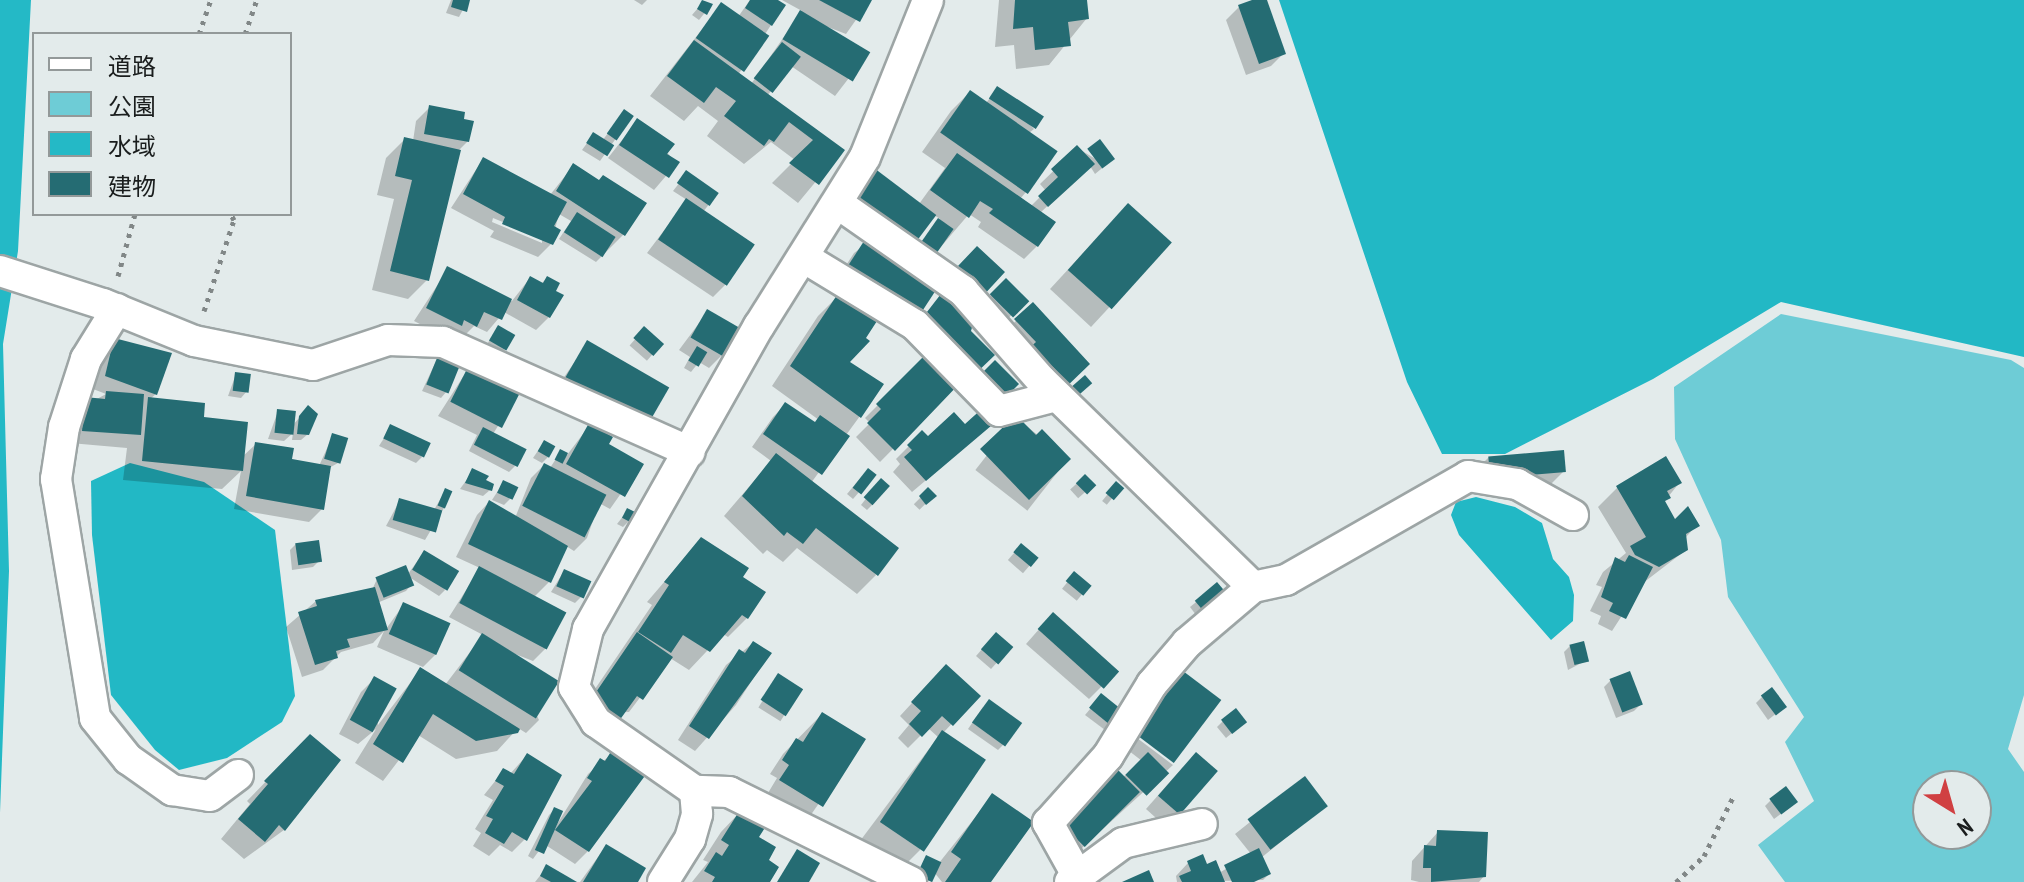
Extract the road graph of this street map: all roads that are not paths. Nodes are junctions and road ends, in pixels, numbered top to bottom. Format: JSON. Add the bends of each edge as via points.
{"nodes":[{"id":1,"x":928,"y":0,"type":"edge"},
{"id":2,"x":837,"y":203,"type":"junction"},
{"id":3,"x":803,"y":257,"type":"junction"},
{"id":4,"x":0,"y":271,"type":"edge"},
{"id":5,"x":110,"y":306,"type":"junction"},
{"id":6,"x":1056,"y":396,"type":"junction"},
{"id":7,"x":690,"y":452,"type":"junction"},
{"id":8,"x":1573,"y":515,"type":"dead end"},
{"id":9,"x":1253,"y":587,"type":"junction"},
{"id":10,"x":238,"y":775,"type":"dead end"},
{"id":11,"x":695,"y":791,"type":"junction"},
{"id":12,"x":1202,"y":824,"type":"dead end"},
{"id":13,"x":1073,"y":878,"type":"edge"},
{"id":14,"x":663,"y":882,"type":"edge"},
{"id":15,"x":911,"y":882,"type":"edge"}],
"edges":[{"from":1,"to":2,"type":"street","via":[[865,157]]},
{"from":2,"to":3,"type":"street"},
{"from":2,"to":6,"type":"street","via":[[963,291]]},
{"from":3,"to":6,"type":"street","via":[[915,325],[999,411]]},
{"from":3,"to":7,"type":"street"},
{"from":4,"to":5,"type":"street"},
{"from":5,"to":7,"type":"street","via":[[194,341],[313,365],[388,340],[443,342]]},
{"from":5,"to":10,"type":"street","via":[[64,427],[56,479],[95,718],[128,759],[172,790],[210,796]]},
{"from":6,"to":9,"type":"street"},
{"from":7,"to":11,"type":"street","via":[[588,629],[574,687],[596,722]]},
{"from":8,"to":9,"type":"street","via":[[1517,484],[1468,476],[1286,580]]},
{"from":9,"to":13,"type":"street","via":[[1187,643],[1152,684],[1108,756],[1048,823]]},
{"from":11,"to":14,"type":"street","via":[[697,814],[690,839]]},
{"from":11,"to":15,"type":"street","via":[[729,792]]},
{"from":12,"to":13,"type":"street","via":[[1123,843]]}]}
